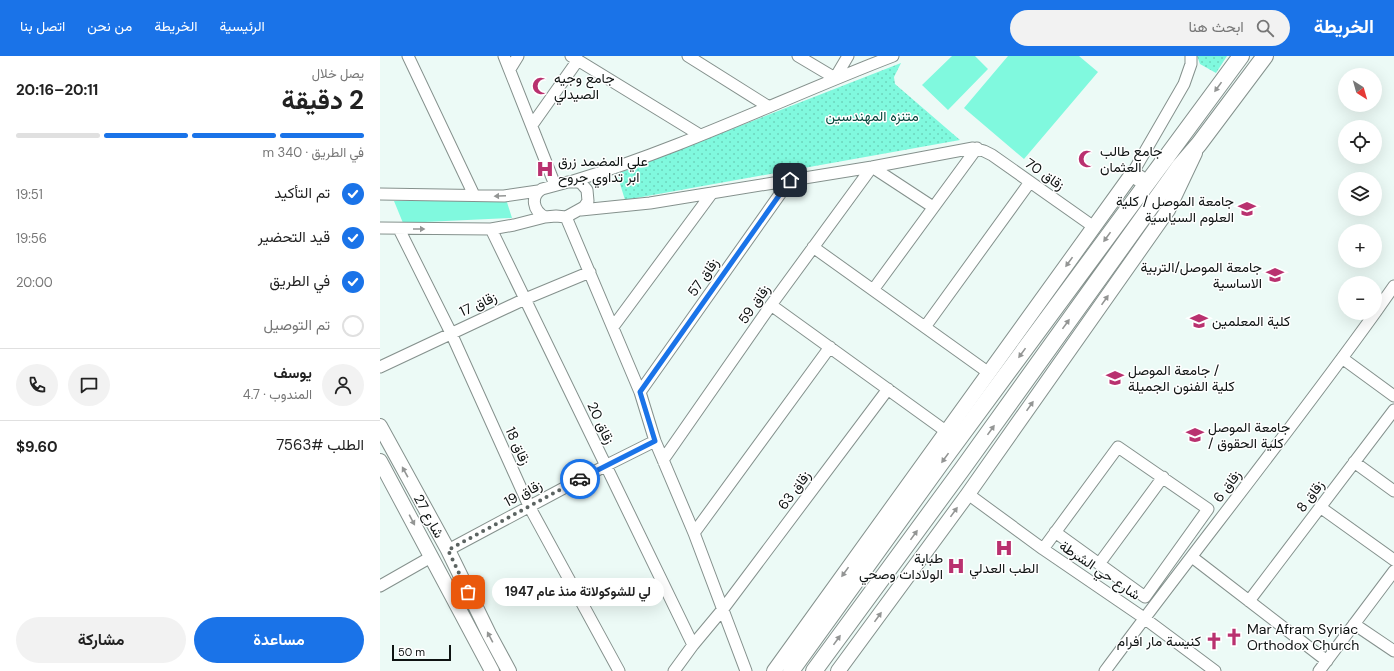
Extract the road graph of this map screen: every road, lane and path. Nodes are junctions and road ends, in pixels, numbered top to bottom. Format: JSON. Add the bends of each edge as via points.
{"nodes":[{"id":1,"x":408,"y":56,"type":"edge"},
{"id":2,"x":504,"y":56,"type":"edge"},
{"id":3,"x":518,"y":56,"type":"edge"},
{"id":4,"x":688,"y":56,"type":"edge"},
{"id":5,"x":798,"y":56,"type":"edge"},
{"id":6,"x":848,"y":56,"type":"edge"},
{"id":7,"x":893,"y":56,"type":"edge"},
{"id":8,"x":1191,"y":56,"type":"edge"},
{"id":9,"x":1266,"y":56,"type":"edge"},
{"id":10,"x":574,"y":58,"type":"edge"},
{"id":11,"x":1238,"y":58,"type":"edge"},
{"id":12,"x":510,"y":69,"type":"junction"},
{"id":13,"x":835,"y":78,"type":"junction"},
{"id":14,"x":769,"y":107,"type":"junction"},
{"id":15,"x":532,"y":125,"type":"junction"},
{"id":16,"x":700,"y":135,"type":"junction"},
{"id":17,"x":1199,"y":144,"type":"junction"},
{"id":18,"x":977,"y":148,"type":"junction"},
{"id":19,"x":872,"y":167,"type":"junction"},
{"id":20,"x":606,"y":171,"type":"junction"},
{"id":21,"x":1132,"y":174,"type":"junction"},
{"id":22,"x":790,"y":180,"type":"junction"},
{"id":23,"x":573,"y":182,"type":"junction"},
{"id":24,"x":1030,"y":182,"type":"junction"},
{"id":25,"x":1147,"y":183,"type":"junction"},
{"id":26,"x":555,"y":185,"type":"junction"},
{"id":27,"x":538,"y":191,"type":"junction"},
{"id":28,"x":587,"y":191,"type":"junction"},
{"id":29,"x":381,"y":193,"type":"edge"},
{"id":30,"x":712,"y":193,"type":"junction"},
{"id":31,"x":474,"y":195,"type":"junction"},
{"id":32,"x":614,"y":207,"type":"junction"},
{"id":33,"x":933,"y":207,"type":"junction"},
{"id":34,"x":581,"y":210,"type":"junction"},
{"id":35,"x":545,"y":217,"type":"junction"},
{"id":36,"x":566,"y":217,"type":"junction"},
{"id":37,"x":1094,"y":227,"type":"junction"},
{"id":38,"x":380,"y":228,"type":"edge"},
{"id":39,"x":491,"y":228,"type":"junction"},
{"id":40,"x":399,"y":229,"type":"junction"},
{"id":41,"x":813,"y":247,"type":"junction"},
{"id":42,"x":590,"y":272,"type":"junction"},
{"id":43,"x":1394,"y":286,"type":"edge"},
{"id":44,"x":873,"y":290,"type":"junction"},
{"id":45,"x":525,"y":298,"type":"junction"},
{"id":46,"x":1389,"y":302,"type":"edge"},
{"id":47,"x":772,"y":305,"type":"junction"},
{"id":48,"x":1370,"y":320,"type":"edge"},
{"id":49,"x":613,"y":327,"type":"junction"},
{"id":50,"x":925,"y":327,"type":"junction"},
{"id":51,"x":451,"y":333,"type":"junction"},
{"id":52,"x":830,"y":347,"type":"junction"},
{"id":53,"x":1342,"y":358,"type":"junction"},
{"id":54,"x":380,"y":367,"type":"edge"},
{"id":55,"x":989,"y":373,"type":"junction"},
{"id":56,"x":888,"y":389,"type":"junction"},
{"id":57,"x":640,"y":392,"type":"junction"},
{"id":58,"x":1394,"y":396,"type":"edge"},
{"id":59,"x":1394,"y":410,"type":"edge"},
{"id":60,"x":382,"y":432,"type":"edge"},
{"id":61,"x":947,"y":432,"type":"junction"},
{"id":62,"x":655,"y":441,"type":"junction"},
{"id":63,"x":663,"y":460,"type":"junction"},
{"id":64,"x":380,"y":461,"type":"edge"},
{"id":65,"x":1354,"y":462,"type":"junction"},
{"id":66,"x":605,"y":466,"type":"junction"},
{"id":67,"x":1162,"y":478,"type":"junction"},
{"id":68,"x":1394,"y":491,"type":"edge"},
{"id":69,"x":968,"y":494,"type":"junction"},
{"id":70,"x":530,"y":506,"type":"junction"},
{"id":71,"x":1320,"y":507,"type":"junction"},
{"id":72,"x":1055,"y":532,"type":"junction"},
{"id":73,"x":694,"y":533,"type":"junction"},
{"id":74,"x":1043,"y":549,"type":"junction"},
{"id":75,"x":448,"y":550,"type":"junction"},
{"id":76,"x":431,"y":557,"type":"junction"},
{"id":77,"x":1192,"y":557,"type":"junction"},
{"id":78,"x":1394,"y":560,"type":"edge"},
{"id":79,"x":1099,"y":564,"type":"junction"},
{"id":80,"x":1394,"y":571,"type":"edge"},
{"id":81,"x":380,"y":586,"type":"edge"},
{"id":82,"x":1249,"y":600,"type":"junction"},
{"id":83,"x":723,"y":609,"type":"junction"},
{"id":84,"x":1144,"y":618,"type":"junction"},
{"id":85,"x":1354,"y":624,"type":"junction"},
{"id":86,"x":693,"y":645,"type":"junction"},
{"id":87,"x":1394,"y":651,"type":"edge"},
{"id":88,"x":1327,"y":660,"type":"junction"},
{"id":89,"x":492,"y":671,"type":"edge"},
{"id":90,"x":509,"y":671,"type":"edge"},
{"id":91,"x":618,"y":671,"type":"edge"},
{"id":92,"x":674,"y":671,"type":"edge"},
{"id":93,"x":746,"y":671,"type":"edge"},
{"id":94,"x":774,"y":671,"type":"edge"},
{"id":95,"x":791,"y":671,"type":"edge"},
{"id":96,"x":814,"y":671,"type":"edge"},
{"id":97,"x":838,"y":671,"type":"edge"},
{"id":98,"x":1105,"y":671,"type":"edge"},
{"id":99,"x":1215,"y":671,"type":"edge"},
{"id":100,"x":1319,"y":671,"type":"edge"}],
"edges":[{"from":1,"to":31,"type":"street"},
{"from":2,"to":12,"type":"street"},
{"from":3,"to":12,"type":"street"},
{"from":4,"to":14,"type":"street"},
{"from":5,"to":13,"type":"street"},
{"from":6,"to":13,"type":"street"},
{"from":7,"to":13,"type":"street"},
{"from":8,"to":21,"type":"street","via":[[1184,84]]},
{"from":9,"to":17,"type":"highway"},
{"from":10,"to":15,"type":"street"},
{"from":10,"to":16,"type":"street"},
{"from":11,"to":25,"type":"highway","one_way":true},
{"from":12,"to":15,"type":"street"},
{"from":13,"to":14,"type":"street"},
{"from":14,"to":16,"type":"street"},
{"from":15,"to":26,"type":"street"},
{"from":16,"to":20,"type":"street"},
{"from":69,"to":17,"type":"main road","one_way":true,"via":[[1168,210]]},
{"from":96,"to":17,"type":"highway","one_way":true,"via":[[1180,166]]},
{"from":18,"to":19,"type":"street"},
{"from":18,"to":24,"type":"street","name":"زقاق 70","via":[[992,155]]},
{"from":18,"to":33,"type":"street"},
{"from":19,"to":22,"type":"street"},
{"from":19,"to":33,"type":"street"},
{"from":19,"to":41,"type":"street","name":"زقاق 59"},
{"from":20,"to":23,"type":"street"},
{"from":20,"to":28,"type":"street"},
{"from":21,"to":25,"type":"highway"},
{"from":21,"to":37,"type":"main road"},
{"from":22,"to":30,"type":"street"},
{"from":22,"to":57,"type":"street","name":"زقاق 57"},
{"from":23,"to":26,"type":"street"},
{"from":23,"to":28,"type":"street","via":[[581,183]]},
{"from":24,"to":37,"type":"street","name":"زقاق 70"},
{"from":24,"to":50,"type":"street"},
{"from":25,"to":95,"type":"highway","one_way":true},
{"from":26,"to":27,"type":"street"},
{"from":27,"to":31,"type":"street","one_way":true,"via":[[504,196]]},
{"from":27,"to":35,"type":"street","via":[[534,199],[535,208]]},
{"from":28,"to":32,"type":"street"},
{"from":28,"to":34,"type":"street","via":[[588,201]]},
{"from":29,"to":31,"type":"street"},
{"from":30,"to":32,"type":"street"},
{"from":30,"to":49,"type":"street"},
{"from":32,"to":34,"type":"street"},
{"from":33,"to":44,"type":"street"},
{"from":34,"to":36,"type":"street"},
{"from":35,"to":36,"type":"street"},
{"from":35,"to":39,"type":"street"},
{"from":36,"to":42,"type":"street"},
{"from":37,"to":55,"type":"main road","one_way":true},
{"from":38,"to":40,"type":"street"},
{"from":40,"to":39,"type":"street","one_way":true},
{"from":39,"to":45,"type":"street","name":"زقاق 20"},
{"from":40,"to":51,"type":"street","name":"زقاق 18"},
{"from":41,"to":44,"type":"street"},
{"from":41,"to":47,"type":"street","name":"زقاق 59"},
{"from":42,"to":45,"type":"street","name":"زقاق 17"},
{"from":42,"to":49,"type":"street"},
{"from":43,"to":46,"type":"street","name":"زقاق 6"},
{"from":44,"to":50,"type":"street"},
{"from":45,"to":51,"type":"street","name":"زقاق 17"},
{"from":45,"to":66,"type":"street","name":"زقاق 20"},
{"from":47,"to":52,"type":"street"},
{"from":47,"to":63,"type":"street","name":"زقاق 59"},
{"from":48,"to":53,"type":"street","name":"زقاق 6"},
{"from":49,"to":57,"type":"street"},
{"from":50,"to":55,"type":"street"},
{"from":51,"to":54,"type":"street","name":"زقاق 17"},
{"from":51,"to":70,"type":"street","name":"زقاق 18"},
{"from":52,"to":56,"type":"street"},
{"from":52,"to":73,"type":"street"},
{"from":53,"to":58,"type":"street"},
{"from":53,"to":77,"type":"street","name":"زقاق 6"},
{"from":55,"to":61,"type":"main road"},
{"from":56,"to":61,"type":"street"},
{"from":56,"to":83,"type":"street","name":"زقاق 63"},
{"from":57,"to":62,"type":"street"},
{"from":59,"to":65,"type":"street","name":"زقاق 8"},
{"from":75,"to":60,"type":"main road","name":"شارع 27","one_way":true},
{"from":61,"to":94,"type":"main road","one_way":true},
{"from":62,"to":63,"type":"street"},
{"from":62,"to":66,"type":"street","name":"زقاق 19"},
{"from":63,"to":73,"type":"street"},
{"from":64,"to":76,"type":"main road","name":"شارع 27","one_way":true},
{"from":65,"to":68,"type":"street"},
{"from":65,"to":71,"type":"street","name":"زقاق 8"},
{"from":66,"to":70,"type":"street","name":"زقاق 19"},
{"from":66,"to":86,"type":"street","name":"زقاق 20"},
{"from":67,"to":72,"type":"street","via":[[1118,447]]},
{"from":67,"to":79,"type":"street"},
{"from":67,"to":79,"type":"street","via":[[1208,509],[1145,597]]},
{"from":69,"to":74,"type":"street","name":"شارع حي الشرطة"},
{"from":97,"to":69,"type":"main road","one_way":true},
{"from":70,"to":75,"type":"street","name":"زقاق 19"},
{"from":70,"to":91,"type":"street","name":"زقاق 18"},
{"from":71,"to":78,"type":"street"},
{"from":71,"to":82,"type":"street","name":"زقاق 8"},
{"from":72,"to":74,"type":"street"},
{"from":72,"to":79,"type":"street"},
{"from":73,"to":83,"type":"street"},
{"from":74,"to":84,"type":"street","name":"شارع حي الشرطة"},
{"from":90,"to":75,"type":"main road","name":"شارع 27","one_way":true},
{"from":76,"to":81,"type":"street"},
{"from":76,"to":89,"type":"main road","name":"شارع 27"},
{"from":77,"to":82,"type":"street"},
{"from":77,"to":84,"type":"street","name":"زقاق 6"},
{"from":80,"to":85,"type":"street"},
{"from":82,"to":88,"type":"street"},
{"from":83,"to":86,"type":"street","name":"زقاق 63"},
{"from":83,"to":93,"type":"street"},
{"from":84,"to":98,"type":"street"},
{"from":84,"to":99,"type":"street","name":"شارع حي الشرطة"},
{"from":85,"to":87,"type":"street"},
{"from":85,"to":88,"type":"street"},
{"from":86,"to":92,"type":"street"},
{"from":88,"to":100,"type":"street"}]}
